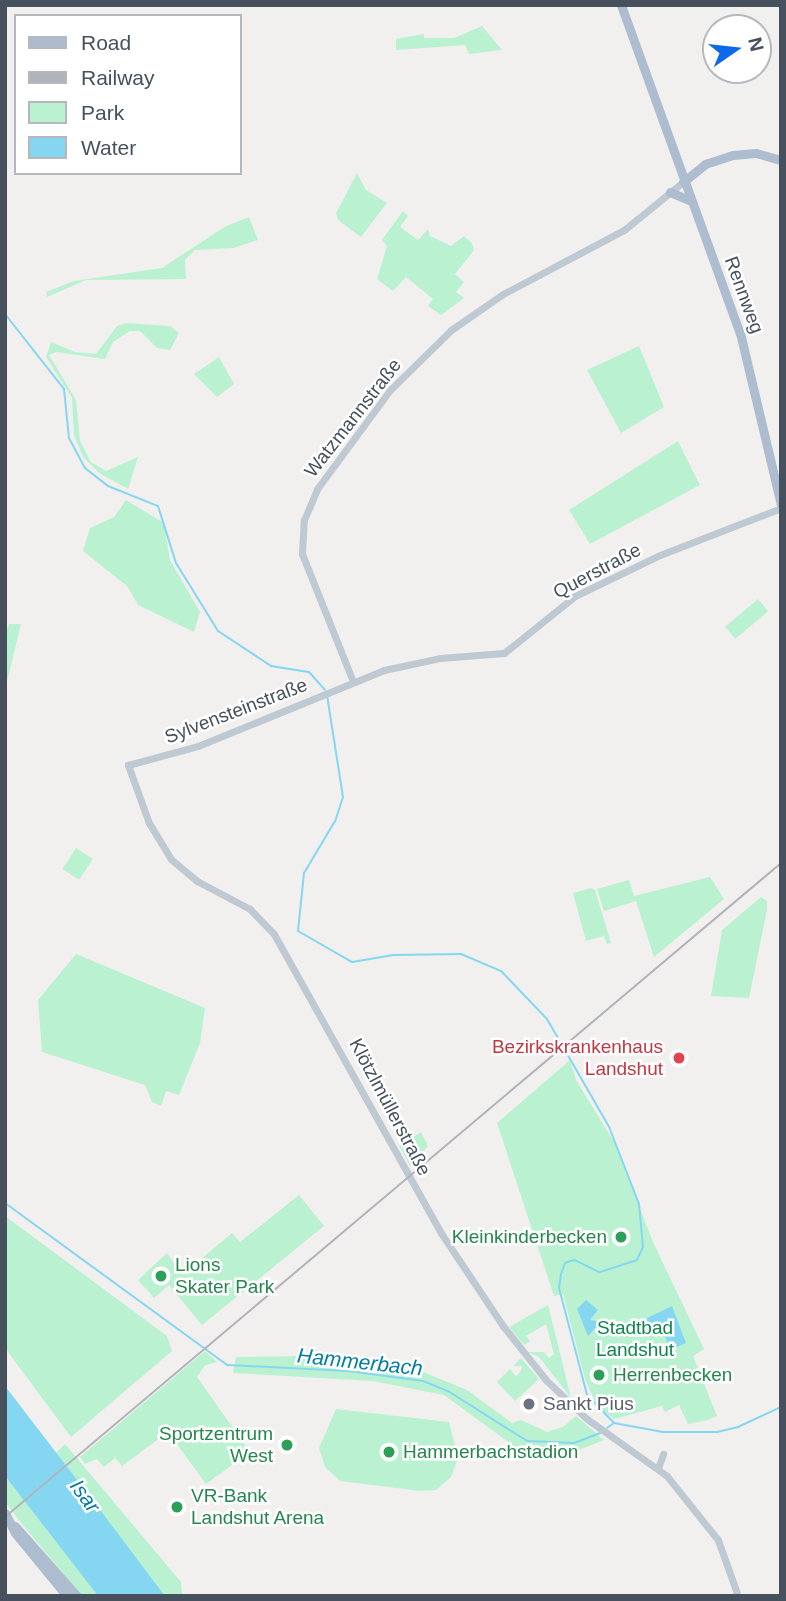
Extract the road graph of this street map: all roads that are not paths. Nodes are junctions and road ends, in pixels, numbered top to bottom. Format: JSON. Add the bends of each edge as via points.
{"nodes":[{"id":1,"x":621,"y":5,"type":"edge"},
{"id":2,"x":675,"y":160,"type":"junction"},
{"id":3,"x":781,"y":160,"type":"edge"},
{"id":4,"x":698,"y":169,"type":"junction"},
{"id":5,"x":682,"y":182,"type":"junction"},
{"id":6,"x":670,"y":192,"type":"junction"},
{"id":7,"x":690,"y":200,"type":"junction"},
{"id":8,"x":781,"y":506,"type":"edge"},
{"id":9,"x":352,"y":679,"type":"junction"},
{"id":10,"x":128,"y":765,"type":"joint"},
{"id":11,"x":663,"y":1454,"type":"dead end"},
{"id":12,"x":658,"y":1468,"type":"junction"},
{"id":13,"x":5,"y":1513,"type":"edge"},
{"id":14,"x":15,"y":1526,"type":"junction"},
{"id":15,"x":67,"y":1596,"type":"edge"},
{"id":16,"x":77,"y":1596,"type":"edge"},
{"id":17,"x":738,"y":1596,"type":"edge"}],
"edges":[{"from":1,"to":2,"type":"main road","name":"Rennweg"},
{"from":2,"to":4,"type":"main road"},
{"from":2,"to":5,"type":"main road","name":"Rennweg"},
{"from":3,"to":4,"type":"main road","via":[[747,153]]},
{"from":4,"to":5,"type":"main road"},
{"from":5,"to":6,"type":"street","name":"Watzmannstraße"},
{"from":5,"to":7,"type":"main road","name":"Rennweg"},
{"from":6,"to":7,"type":"main road"},
{"from":6,"to":9,"type":"street","name":"Watzmannstraße","via":[[624,230],[503,294],[451,330],[390,390],[317,489],[304,520],[302,554]]},
{"from":7,"to":8,"type":"main road","name":"Rennweg","via":[[746,353]]},
{"from":8,"to":9,"type":"street","name":"Querstraße","via":[[660,555],[575,596],[504,653],[440,658]]},
{"from":9,"to":10,"type":"street","name":"Sylvensteinstraße","via":[[198,746]]},
{"from":10,"to":12,"type":"street","name":"Klötzlmüllerstraße","via":[[149,822],[171,859],[197,881],[250,909],[274,934],[471,1281],[546,1380],[610,1436]]},
{"from":11,"to":12,"type":"street"},
{"from":12,"to":17,"type":"street","name":"Klötzlmüllerstraße","via":[[718,1540]]},
{"from":13,"to":14,"type":"main road"},
{"from":14,"to":15,"type":"main road","via":[[15,1533]]},
{"from":14,"to":16,"type":"main road"}]}
